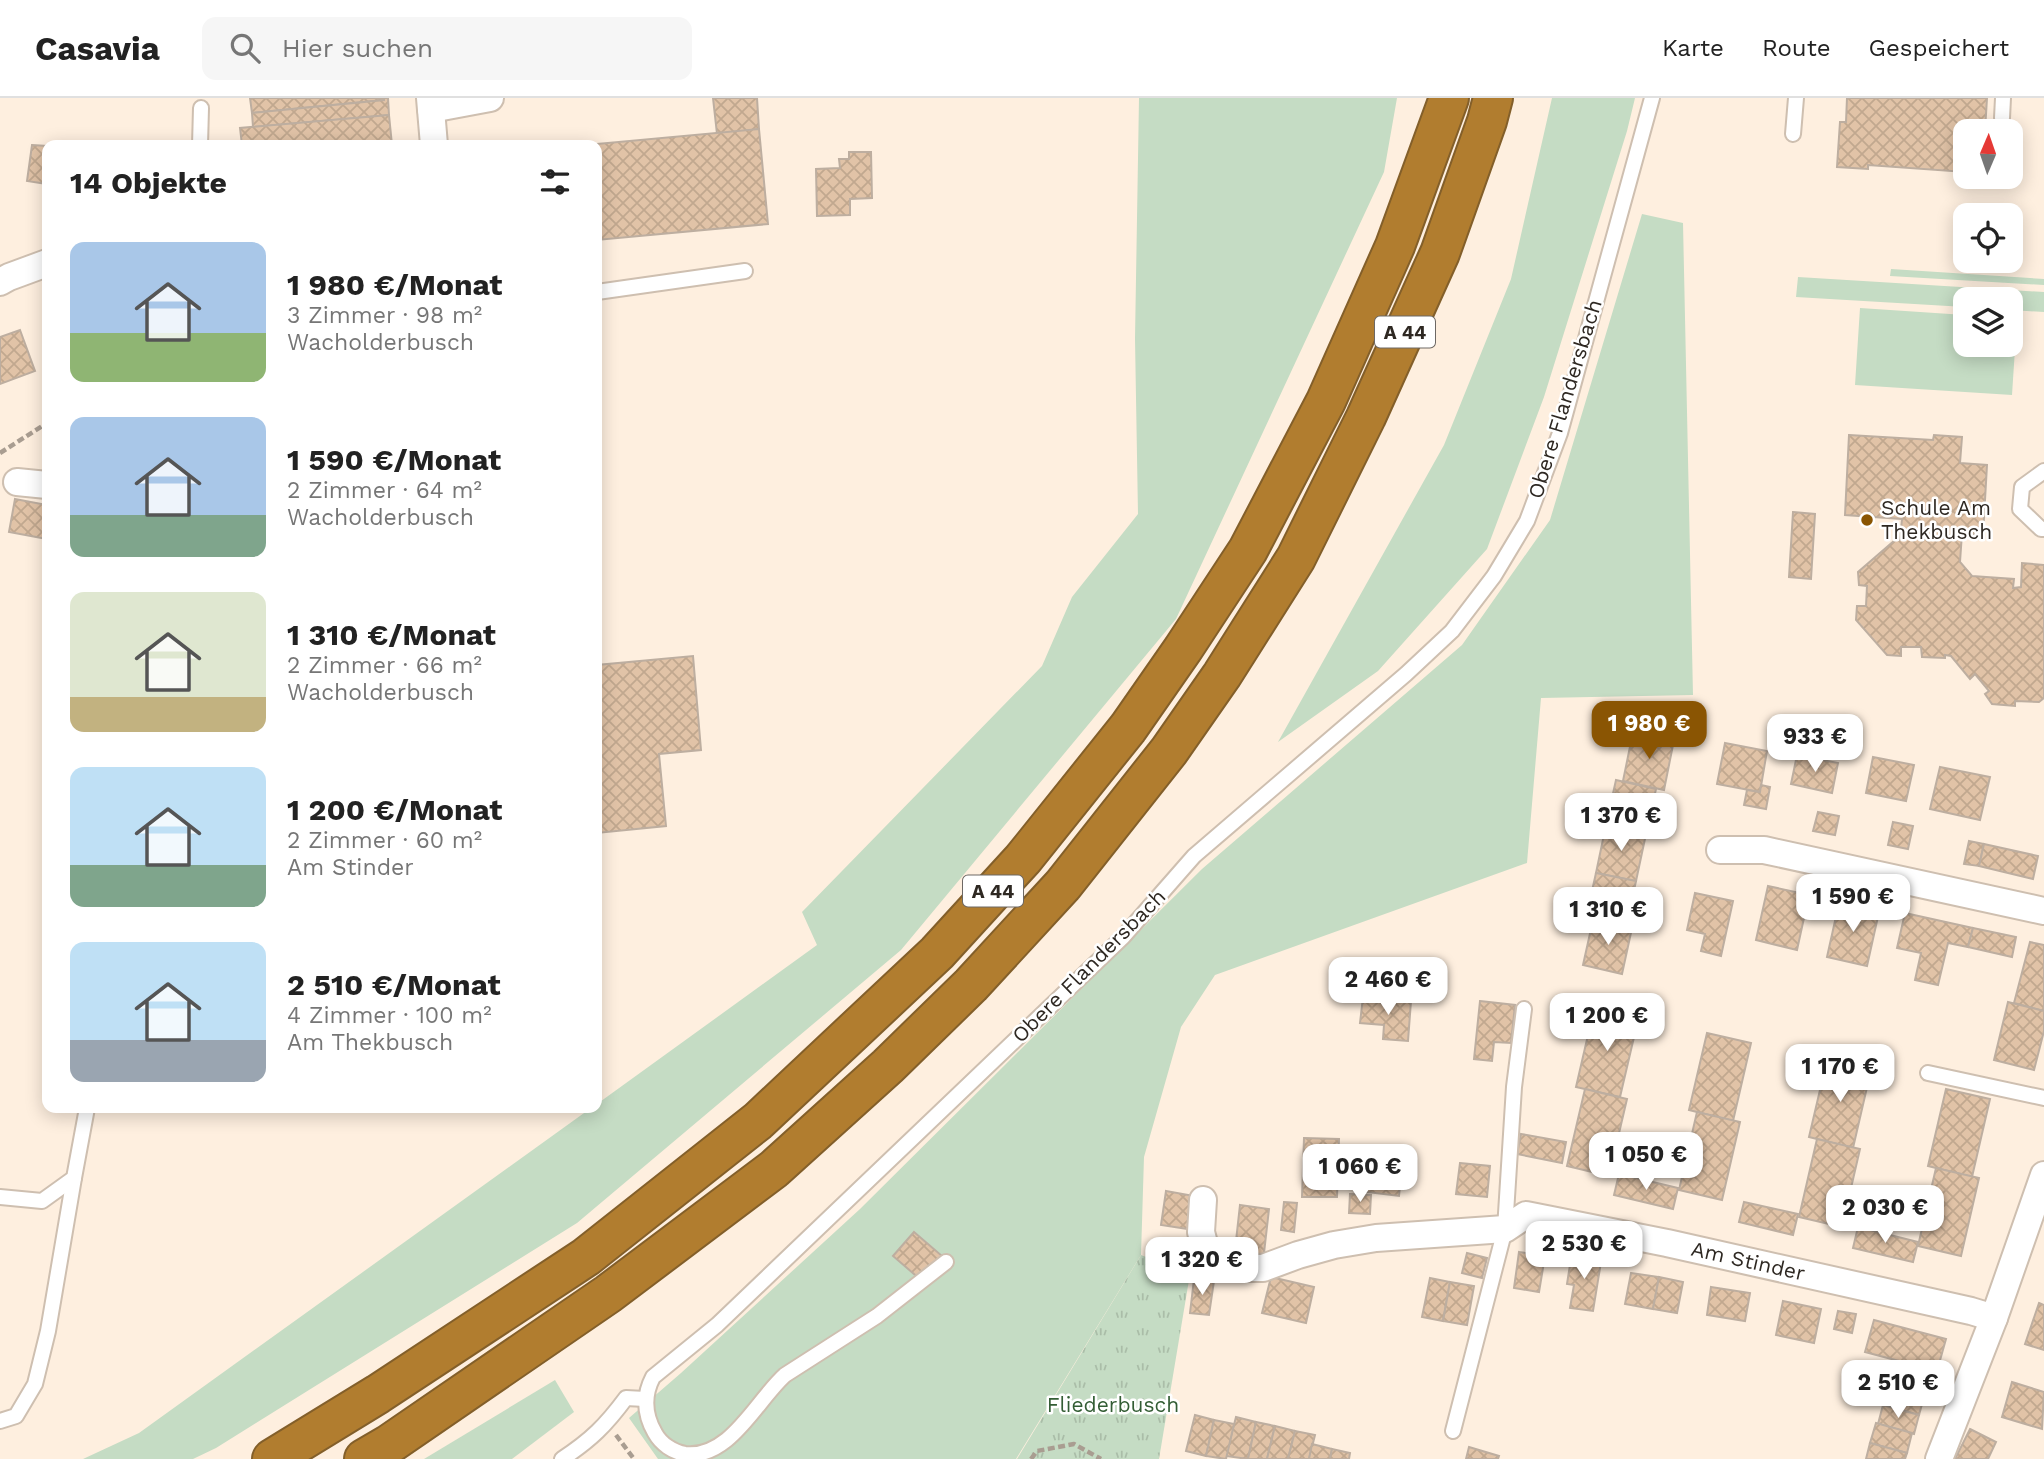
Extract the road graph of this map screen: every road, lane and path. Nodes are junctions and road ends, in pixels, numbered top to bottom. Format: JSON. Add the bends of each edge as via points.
{"nodes":[{"id":1,"x":490,"y":98,"type":"edge"},
{"id":2,"x":1449,"y":98,"type":"edge"},
{"id":3,"x":1493,"y":98,"type":"edge"},
{"id":4,"x":1653,"y":98,"type":"edge"},
{"id":5,"x":1796,"y":98,"type":"edge"},
{"id":6,"x":2003,"y":98,"type":"edge"},
{"id":7,"x":430,"y":103,"type":"edge"},
{"id":8,"x":201,"y":108,"type":"dead end"},
{"id":9,"x":2002,"y":118,"type":"dead end"},
{"id":10,"x":1793,"y":134,"type":"dead end"},
{"id":11,"x":200,"y":140,"type":"edge"},
{"id":12,"x":434,"y":140,"type":"edge"},
{"id":13,"x":42,"y":265,"type":"edge"},
{"id":14,"x":745,"y":271,"type":"dead end"},
{"id":15,"x":0,"y":282,"type":"edge"},
{"id":16,"x":602,"y":291,"type":"edge"},
{"id":17,"x":42,"y":427,"type":"edge"},
{"id":18,"x":0,"y":453,"type":"edge"},
{"id":19,"x":2044,"y":471,"type":"edge"},
{"id":20,"x":18,"y":482,"type":"dead end"},
{"id":21,"x":42,"y":484,"type":"edge"},
{"id":22,"x":2044,"y":529,"type":"edge"},
{"id":23,"x":1720,"y":850,"type":"dead end"},
{"id":24,"x":2044,"y":911,"type":"edge"},
{"id":25,"x":1524,"y":1009,"type":"dead end"},
{"id":26,"x":1928,"y":1073,"type":"dead end"},
{"id":27,"x":2044,"y":1098,"type":"edge"},
{"id":28,"x":86,"y":1113,"type":"edge"},
{"id":29,"x":2044,"y":1175,"type":"edge"},
{"id":30,"x":74,"y":1178,"type":"junction"},
{"id":31,"x":0,"y":1197,"type":"edge"},
{"id":32,"x":1203,"y":1200,"type":"dead end"},
{"id":33,"x":1505,"y":1229,"type":"junction"},
{"id":34,"x":946,"y":1262,"type":"dead end"},
{"id":35,"x":1994,"y":1318,"type":"junction"},
{"id":36,"x":645,"y":1399,"type":"junction"},
{"id":37,"x":0,"y":1421,"type":"edge"},
{"id":38,"x":607,"y":1423,"type":"junction"},
{"id":39,"x":1453,"y":1431,"type":"dead end"},
{"id":40,"x":272,"y":1459,"type":"edge"},
{"id":41,"x":364,"y":1459,"type":"edge"},
{"id":42,"x":562,"y":1459,"type":"edge"},
{"id":43,"x":635,"y":1459,"type":"edge"},
{"id":44,"x":1031,"y":1459,"type":"edge"},
{"id":45,"x":1101,"y":1459,"type":"edge"},
{"id":46,"x":1939,"y":1459,"type":"edge"}],
"edges":[{"from":1,"to":7,"type":"street"},
{"from":2,"to":40,"type":"highway","number":"A 44","via":[[1395,246],[1326,401],[1248,550],[1128,728],[1023,859],[937,953],[758,1121],[586,1257]]},
{"from":3,"to":41,"type":"highway","number":"A 44","via":[[1440,253],[1296,558],[1169,751],[1063,885],[907,1048],[774,1169],[608,1294]]},
{"from":4,"to":36,"type":"lane","name":"Obere Flandersbach","via":[[1559,433],[1527,521],[1494,576],[1452,631],[1194,856],[1104,956],[717,1325],[653,1377]]},
{"from":5,"to":10,"type":"lane"},
{"from":6,"to":9,"type":"lane"},
{"from":7,"to":12,"type":"street"},
{"from":8,"to":11,"type":"lane"},
{"from":13,"to":15,"type":"street"},
{"from":14,"to":16,"type":"lane"},
{"from":17,"to":18,"type":"path"},
{"from":19,"to":22,"type":"lane","via":[[2022,486],[2020,509]]},
{"from":20,"to":21,"type":"street"},
{"from":23,"to":24,"type":"street","via":[[1764,850]]},
{"from":25,"to":33,"type":"lane"},
{"from":26,"to":27,"type":"lane"},
{"from":28,"to":30,"type":"lane"},
{"from":29,"to":35,"type":"street"},
{"from":30,"to":31,"type":"lane","via":[[42,1201]]},
{"from":30,"to":37,"type":"lane","via":[[35,1384],[16,1416]]},
{"from":32,"to":33,"type":"street","name":"Am Stinder","via":[[1201,1232],[1207,1255],[1218,1264],[1241,1268],[1263,1268],[1334,1245],[1376,1238]]},
{"from":33,"to":35,"type":"street","name":"Am Stinder","via":[[1526,1215]]},
{"from":33,"to":39,"type":"lane"},
{"from":34,"to":36,"type":"lane","via":[[877,1316],[785,1375],[737,1433],[713,1451],[689,1455],[667,1447],[652,1426]]},
{"from":35,"to":46,"type":"street"},
{"from":36,"to":38,"type":"lane","via":[[626,1398]]},
{"from":38,"to":42,"type":"lane"},
{"from":38,"to":43,"type":"path"},
{"from":44,"to":45,"type":"path","via":[[1037,1451],[1073,1444]]}]}
